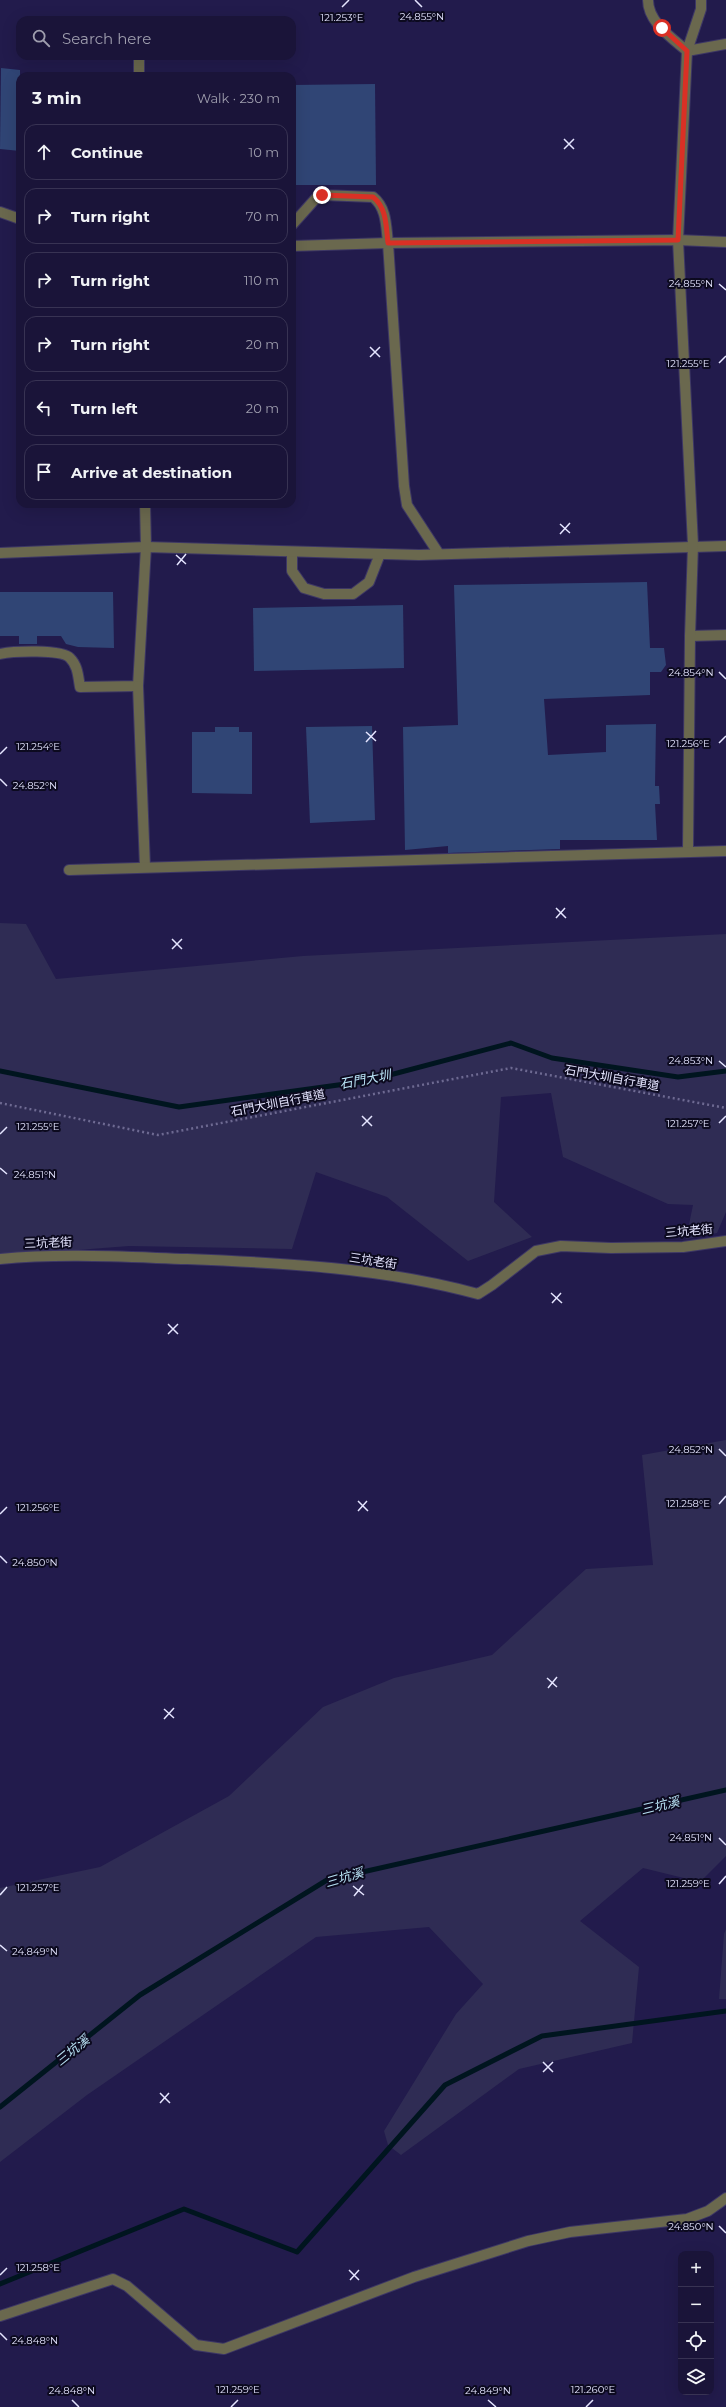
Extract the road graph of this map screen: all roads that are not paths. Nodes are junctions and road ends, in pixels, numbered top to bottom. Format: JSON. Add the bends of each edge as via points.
{"nodes":[{"id":1,"x":648,"y":0,"type":"edge"},
{"id":2,"x":701,"y":0,"type":"edge"},
{"id":3,"x":726,"y":44,"type":"edge"},
{"id":4,"x":687,"y":51,"type":"junction"},
{"id":5,"x":139,"y":60,"type":"edge"},
{"id":6,"x":138,"y":72,"type":"edge"},
{"id":7,"x":0,"y":212,"type":"edge"},
{"id":8,"x":16,"y":218,"type":"edge"},
{"id":9,"x":296,"y":220,"type":"edge"},
{"id":10,"x":678,"y":240,"type":"junction"},
{"id":11,"x":726,"y":242,"type":"edge"},
{"id":12,"x":388,"y":243,"type":"junction"},
{"id":13,"x":296,"y":246,"type":"edge"},
{"id":14,"x":145,"y":508,"type":"edge"},
{"id":15,"x":693,"y":545,"type":"junction"},
{"id":16,"x":726,"y":546,"type":"edge"},
{"id":17,"x":146,"y":547,"type":"junction"},
{"id":18,"x":292,"y":552,"type":"junction"},
{"id":19,"x":0,"y":553,"type":"edge"},
{"id":20,"x":380,"y":554,"type":"junction"},
{"id":21,"x":439,"y":554,"type":"junction"},
{"id":22,"x":726,"y":635,"type":"edge"},
{"id":23,"x":690,"y":636,"type":"junction"},
{"id":24,"x":0,"y":654,"type":"edge"},
{"id":25,"x":138,"y":686,"type":"junction"},
{"id":26,"x":688,"y":850,"type":"junction"},
{"id":27,"x":726,"y":850,"type":"edge"},
{"id":28,"x":145,"y":867,"type":"junction"},
{"id":29,"x":69,"y":870,"type":"dead end"},
{"id":30,"x":726,"y":1241,"type":"edge"},
{"id":31,"x":0,"y":1258,"type":"edge"},
{"id":32,"x":726,"y":2198,"type":"edge"},
{"id":33,"x":0,"y":2316,"type":"edge"}],
"edges":[{"from":1,"to":4,"type":"lane","via":[[648,11]]},
{"from":2,"to":4,"type":"lane","via":[[701,9]]},
{"from":3,"to":4,"type":"lane"},
{"from":4,"to":10,"type":"lane"},
{"from":5,"to":6,"type":"lane"},
{"from":7,"to":8,"type":"lane"},
{"from":9,"to":12,"type":"lane","via":[[317,197],[373,197],[380,202],[383,210]]},
{"from":10,"to":11,"type":"lane"},
{"from":10,"to":12,"type":"lane"},
{"from":10,"to":15,"type":"lane"},
{"from":12,"to":13,"type":"lane"},
{"from":12,"to":21,"type":"lane","via":[[407,505]]},
{"from":14,"to":17,"type":"lane"},
{"from":15,"to":16,"type":"lane"},
{"from":15,"to":21,"type":"lane"},
{"from":15,"to":23,"type":"lane"},
{"from":17,"to":18,"type":"lane"},
{"from":17,"to":19,"type":"lane"},
{"from":17,"to":25,"type":"lane"},
{"from":18,"to":20,"type":"lane"},
{"from":18,"to":20,"type":"lane","via":[[292,571],[304,588],[324,594],[353,594],[369,582]]},
{"from":20,"to":21,"type":"lane"},
{"from":22,"to":23,"type":"lane"},
{"from":23,"to":26,"type":"lane"},
{"from":24,"to":25,"type":"lane","via":[[61,652],[70,657],[77,667],[80,687]]},
{"from":25,"to":28,"type":"lane"},
{"from":26,"to":27,"type":"lane"},
{"from":26,"to":28,"type":"lane"},
{"from":28,"to":29,"type":"lane"},
{"from":30,"to":31,"type":"lane","name":"三坑老街","via":[[684,1246],[561,1246],[536,1251],[478,1294],[454,1287],[291,1263],[88,1255]]},
{"from":32,"to":33,"type":"lane","via":[[708,2211],[686,2219],[570,2232],[528,2241],[414,2277],[224,2349],[196,2344],[127,2286],[113,2279]]}]}
